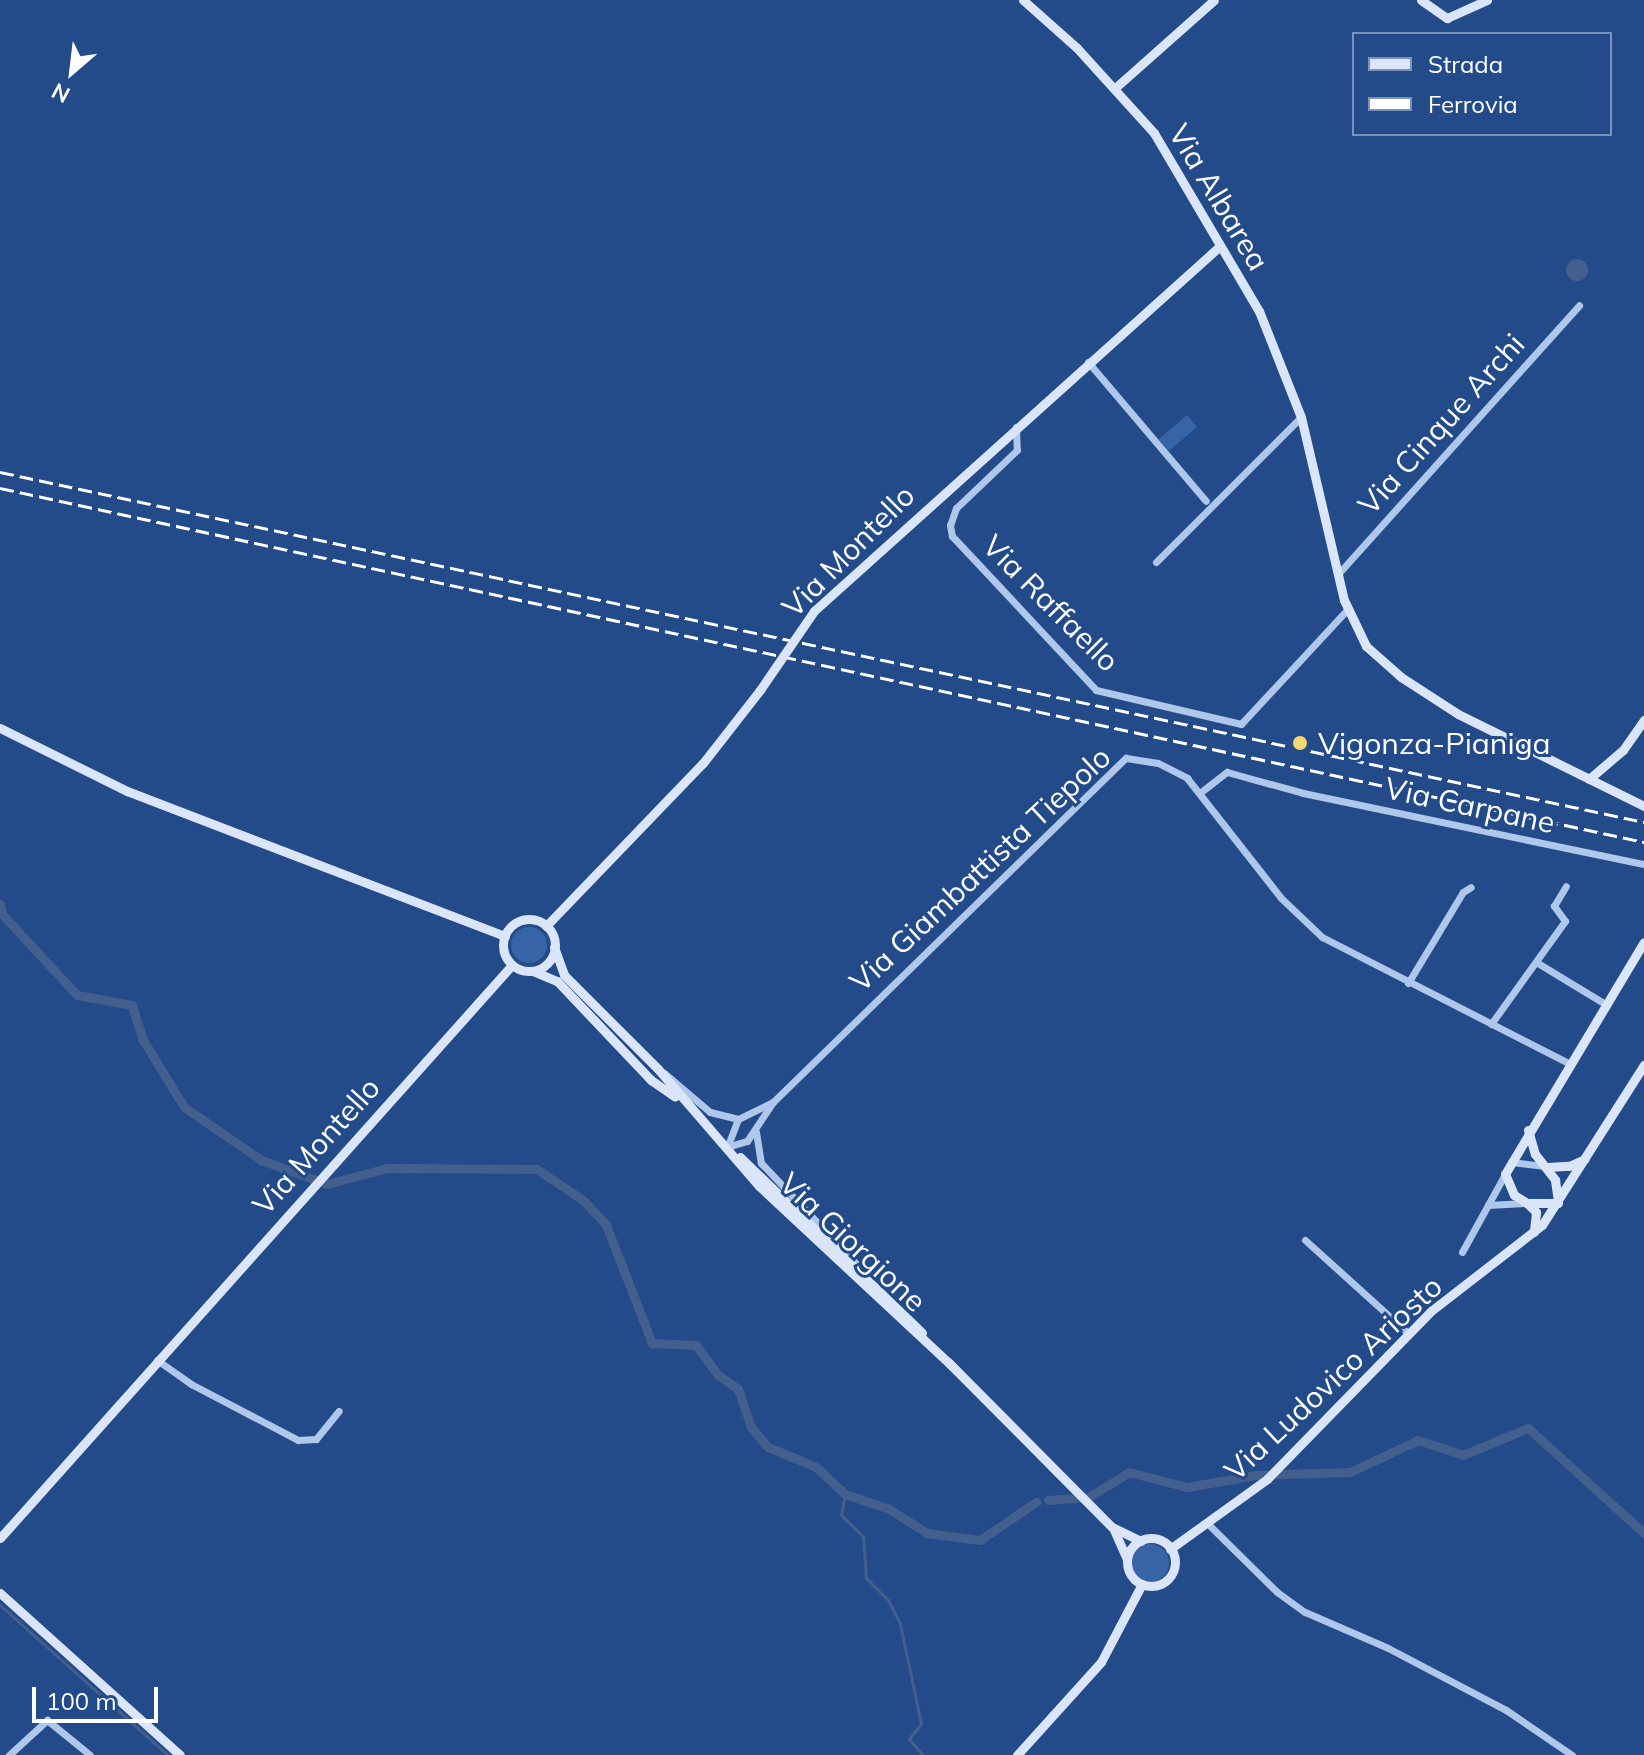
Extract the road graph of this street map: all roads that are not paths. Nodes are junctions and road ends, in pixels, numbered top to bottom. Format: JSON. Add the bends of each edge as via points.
{"nodes":[{"id":1,"x":1023,"y":0,"type":"edge"},
{"id":2,"x":1214,"y":0,"type":"edge"},
{"id":3,"x":1421,"y":0,"type":"edge"},
{"id":4,"x":1487,"y":0,"type":"edge"},
{"id":5,"x":1115,"y":88,"type":"junction"},
{"id":6,"x":1220,"y":246,"type":"junction"},
{"id":7,"x":1579,"y":305,"type":"dead end"},
{"id":8,"x":1088,"y":362,"type":"junction"},
{"id":9,"x":1301,"y":417,"type":"junction"},
{"id":10,"x":1016,"y":427,"type":"junction"},
{"id":11,"x":1206,"y":501,"type":"dead end"},
{"id":12,"x":1156,"y":562,"type":"dead end"},
{"id":13,"x":1338,"y":574,"type":"junction"},
{"id":14,"x":1347,"y":610,"type":"junction"},
{"id":15,"x":1644,"y":720,"type":"edge"},
{"id":16,"x":0,"y":728,"type":"edge"},
{"id":17,"x":1589,"y":779,"type":"junction"},
{"id":18,"x":1201,"y":792,"type":"junction"},
{"id":19,"x":1644,"y":806,"type":"edge"},
{"id":20,"x":1644,"y":864,"type":"edge"},
{"id":21,"x":1566,"y":886,"type":"dead end"},
{"id":22,"x":1471,"y":887,"type":"dead end"},
{"id":23,"x":546,"y":926,"type":"junction"},
{"id":24,"x":505,"y":936,"type":"junction"},
{"id":25,"x":1644,"y":942,"type":"edge"},
{"id":26,"x":554,"y":947,"type":"junction"},
{"id":27,"x":1536,"y":962,"type":"junction"},
{"id":28,"x":512,"y":965,"type":"junction"},
{"id":29,"x":533,"y":971,"type":"junction"},
{"id":30,"x":1408,"y":983,"type":"junction"},
{"id":31,"x":1605,"y":1004,"type":"junction"},
{"id":32,"x":1491,"y":1024,"type":"junction"},
{"id":33,"x":1568,"y":1063,"type":"junction"},
{"id":34,"x":1644,"y":1065,"type":"edge"},
{"id":35,"x":658,"y":1069,"type":"junction"},
{"id":36,"x":773,"y":1102,"type":"junction"},
{"id":37,"x":685,"y":1105,"type":"junction"},
{"id":38,"x":738,"y":1119,"type":"junction"},
{"id":39,"x":1528,"y":1130,"type":"junction"},
{"id":40,"x":756,"y":1132,"type":"junction"},
{"id":41,"x":727,"y":1147,"type":"junction"},
{"id":42,"x":1585,"y":1159,"type":"junction"},
{"id":43,"x":1511,"y":1162,"type":"junction"},
{"id":44,"x":1545,"y":1166,"type":"junction"},
{"id":45,"x":1505,"y":1174,"type":"junction"},
{"id":46,"x":1527,"y":1203,"type":"junction"},
{"id":47,"x":1558,"y":1203,"type":"junction"},
{"id":48,"x":1488,"y":1205,"type":"junction"},
{"id":49,"x":1534,"y":1232,"type":"junction"},
{"id":50,"x":1305,"y":1240,"type":"dead end"},
{"id":51,"x":1462,"y":1252,"type":"dead end"},
{"id":52,"x":871,"y":1282,"type":"junction"},
{"id":53,"x":1409,"y":1334,"type":"junction"},
{"id":54,"x":157,"y":1360,"type":"junction"},
{"id":55,"x":952,"y":1366,"type":"junction"},
{"id":56,"x":339,"y":1411,"type":"dead end"},
{"id":57,"x":1208,"y":1524,"type":"junction"},
{"id":58,"x":1112,"y":1527,"type":"junction"},
{"id":59,"x":0,"y":1538,"type":"edge"},
{"id":60,"x":1141,"y":1541,"type":"junction"},
{"id":61,"x":1170,"y":1549,"type":"junction"},
{"id":62,"x":1127,"y":1559,"type":"junction"},
{"id":63,"x":1142,"y":1584,"type":"junction"},
{"id":64,"x":0,"y":1593,"type":"edge"},
{"id":65,"x":9,"y":1755,"type":"edge"},
{"id":66,"x":90,"y":1755,"type":"edge"},
{"id":67,"x":180,"y":1755,"type":"edge"},
{"id":68,"x":1017,"y":1755,"type":"edge"},
{"id":69,"x":1572,"y":1755,"type":"edge"}],
"edges":[{"from":1,"to":5,"type":"street","name":"Via Albarea"},
{"from":2,"to":5,"type":"street"},
{"from":3,"to":4,"type":"street","via":[[1447,18]]},
{"from":5,"to":6,"type":"street","name":"Via Albarea","via":[[1175,162]]},
{"from":6,"to":8,"type":"street","name":"Via Montello"},
{"from":6,"to":9,"type":"street","name":"Via Albarea","via":[[1273,340]]},
{"from":7,"to":13,"type":"street","name":"Via Cinque Archi"},
{"from":8,"to":10,"type":"street","name":"Via Montello"},
{"from":8,"to":11,"type":"street"},
{"from":9,"to":12,"type":"street"},
{"from":9,"to":13,"type":"street","name":"Via Albarea"},
{"from":10,"to":14,"type":"street","name":"Via Raffaello","via":[[1017,450],[956,508],[952,536],[1096,690],[1241,724],[1253,718],[1310,644]]},
{"from":10,"to":23,"type":"street","name":"Via Montello","bridge":true,"via":[[814,611],[703,763]]},
{"from":13,"to":14,"type":"street","name":"Via Albarea"},
{"from":14,"to":17,"type":"street","name":"Via Albarea","via":[[1366,646],[1401,677],[1458,714]]},
{"from":15,"to":17,"type":"street","via":[[1623,750]]},
{"from":16,"to":24,"type":"street","via":[[127,791]]},
{"from":17,"to":19,"type":"street","name":"Via Albarea"},
{"from":18,"to":20,"type":"street","name":"Via Carpane","via":[[1227,772],[1305,794]]},
{"from":18,"to":30,"type":"street","name":"Via Giambattista Tiepolo","via":[[1308,926]]},
{"from":18,"to":36,"type":"street","name":"Via Giambattista Tiepolo","via":[[1173,769],[1126,758]]},
{"from":21,"to":27,"type":"street","via":[[1554,906],[1566,920]]},
{"from":22,"to":30,"type":"street"},
{"from":23,"to":24,"type":"street","via":[[520,921]]},
{"from":23,"to":26,"type":"street"},
{"from":24,"to":28,"type":"street","via":[[504,952]]},
{"from":25,"to":31,"type":"street","name":"Via Ludovico Ariosto"},
{"from":26,"to":29,"type":"street","via":[[546,964]]},
{"from":26,"to":35,"type":"street","name":"Via Giorgione","via":[[564,975]]},
{"from":27,"to":31,"type":"street"},
{"from":27,"to":32,"type":"street"},
{"from":28,"to":29,"type":"street"},
{"from":28,"to":54,"type":"street","name":"Via Montello"},
{"from":29,"to":37,"type":"street","name":"Via Giorgione","via":[[557,981],[651,1080]]},
{"from":30,"to":32,"type":"street","name":"Via Giambattista Tiepolo"},
{"from":31,"to":33,"type":"street","name":"Via Ludovico Ariosto"},
{"from":32,"to":33,"type":"street","name":"Via Giambattista Tiepolo"},
{"from":33,"to":39,"type":"street","name":"Via Ludovico Ariosto"},
{"from":34,"to":42,"type":"street","name":"Via Ludovico Ariosto"},
{"from":35,"to":37,"type":"street","name":"Via Giorgione"},
{"from":35,"to":38,"type":"street","via":[[710,1112]]},
{"from":36,"to":38,"type":"street","name":"Via Giambattista Tiepolo"},
{"from":36,"to":40,"type":"street","name":"Via Giambattista Tiepolo"},
{"from":37,"to":41,"type":"street","name":"Via Giorgione"},
{"from":38,"to":41,"type":"street"},
{"from":39,"to":43,"type":"street","name":"Via Ludovico Ariosto"},
{"from":39,"to":44,"type":"street","via":[[1529,1143]]},
{"from":40,"to":41,"type":"street"},
{"from":40,"to":52,"type":"street","name":"Via Giorgione","via":[[761,1163]]},
{"from":41,"to":52,"type":"street","name":"Via Giorgione","via":[[768,1178]]},
{"from":41,"to":55,"type":"street","name":"Via Giorgione","via":[[783,1210]]},
{"from":42,"to":44,"type":"street","via":[[1569,1166]]},
{"from":42,"to":47,"type":"street","name":"Via Ludovico Ariosto"},
{"from":43,"to":44,"type":"street"},
{"from":43,"to":45,"type":"street","name":"Via Ludovico Ariosto"},
{"from":44,"to":47,"type":"street","via":[[1555,1180]]},
{"from":45,"to":46,"type":"street","via":[[1514,1195]]},
{"from":45,"to":48,"type":"street","name":"Via Ludovico Ariosto"},
{"from":46,"to":47,"type":"street"},
{"from":46,"to":48,"type":"street"},
{"from":46,"to":49,"type":"street","via":[[1536,1212]]},
{"from":47,"to":49,"type":"street","name":"Via Ludovico Ariosto"},
{"from":48,"to":51,"type":"street","name":"Via Ludovico Ariosto"},
{"from":49,"to":53,"type":"street","name":"Via Ludovico Ariosto"},
{"from":50,"to":53,"type":"street"},
{"from":52,"to":55,"type":"street","name":"Via Giorgione"},
{"from":53,"to":57,"type":"street","name":"Via Ludovico Ariosto","via":[[1285,1463]]},
{"from":54,"to":56,"type":"street","via":[[191,1384],[298,1440],[316,1439]]},
{"from":54,"to":59,"type":"street","name":"Via Montello"},
{"from":55,"to":58,"type":"street","name":"Via Giorgione"},
{"from":57,"to":61,"type":"street","name":"Via Ludovico Ariosto"},
{"from":57,"to":69,"type":"street","via":[[1277,1592],[1305,1612],[1506,1710]]},
{"from":58,"to":60,"type":"street","name":"Via Giorgione"},
{"from":58,"to":62,"type":"street","name":"Via Giorgione"},
{"from":60,"to":61,"type":"street","via":[[1157,1539]]},
{"from":60,"to":62,"type":"street"},
{"from":61,"to":63,"type":"street","via":[[1174,1564],[1169,1577],[1156,1586]]},
{"from":62,"to":63,"type":"street","via":[[1130,1574]]},
{"from":63,"to":68,"type":"street","via":[[1101,1662]]},
{"from":64,"to":67,"type":"street"},
{"from":65,"to":66,"type":"street","via":[[47,1720]]}]}
